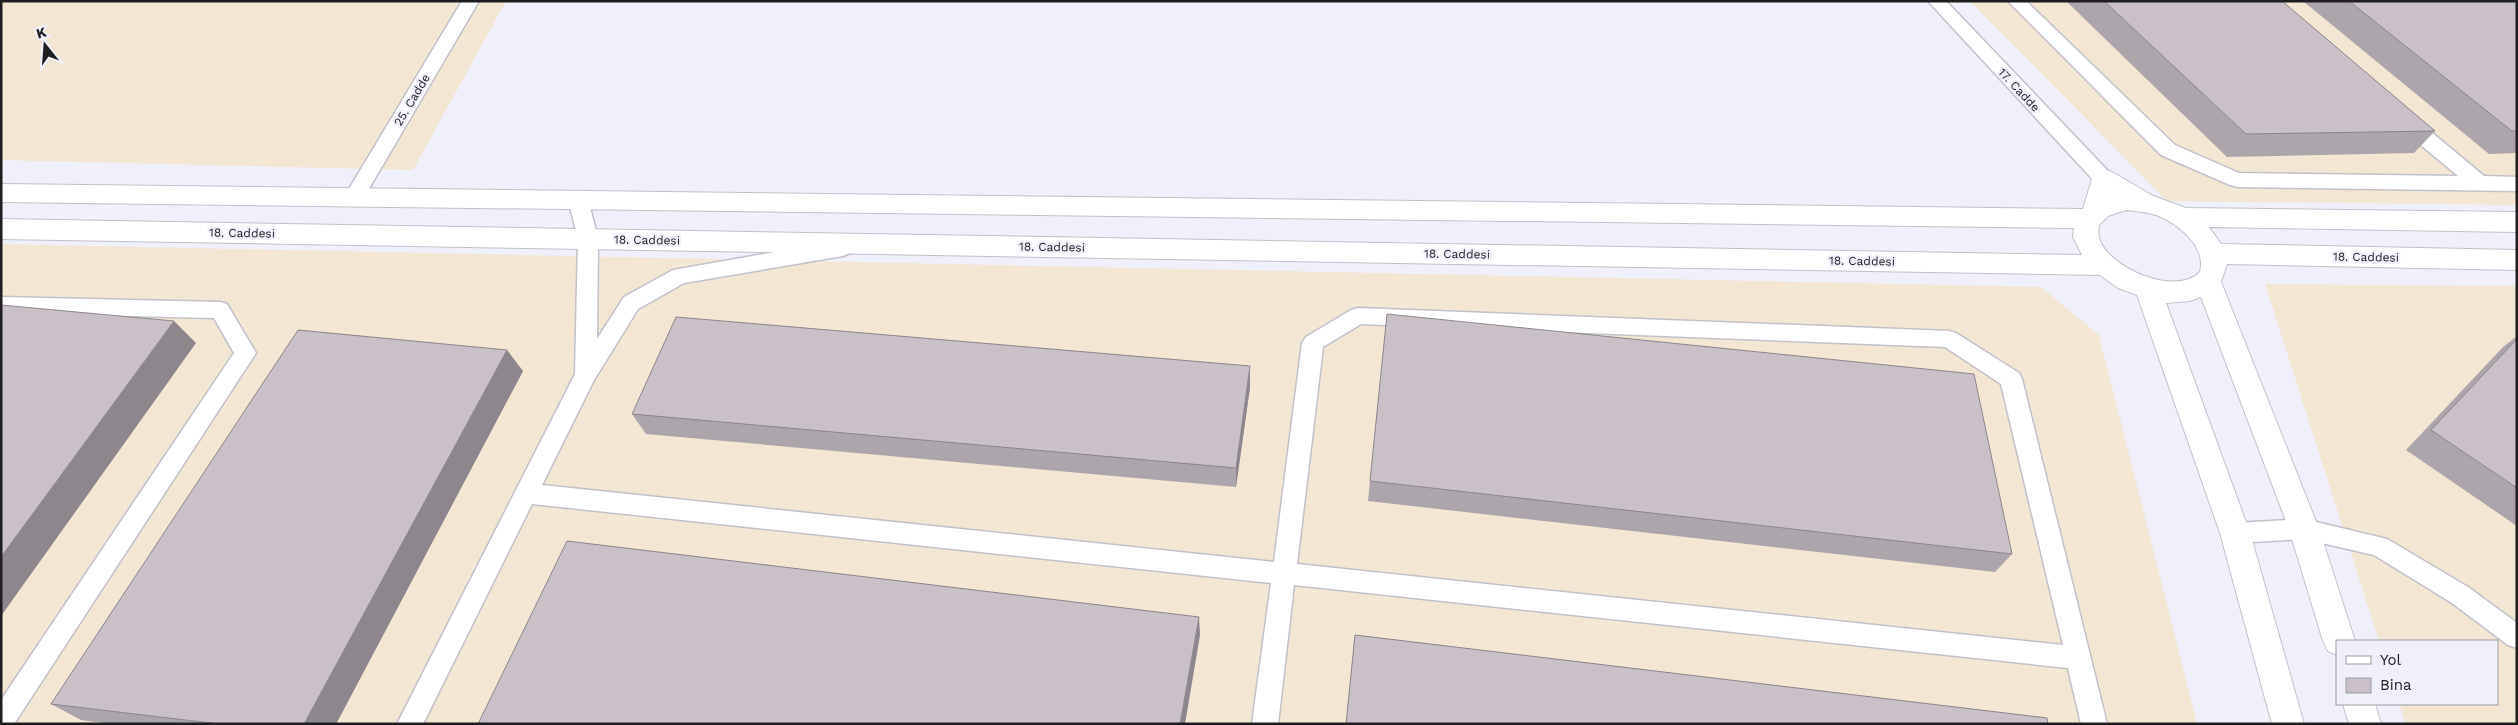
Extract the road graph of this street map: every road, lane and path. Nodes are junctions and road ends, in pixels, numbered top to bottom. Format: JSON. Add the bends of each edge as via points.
{"nodes":[{"id":1,"x":471,"y":1,"type":"edge"},
{"id":2,"x":1936,"y":1,"type":"edge"},
{"id":3,"x":2016,"y":1,"type":"edge"},
{"id":4,"x":2390,"y":108,"type":"edge"},
{"id":5,"x":2103,"y":178,"type":"junction"},
{"id":6,"x":2479,"y":183,"type":"junction"},
{"id":7,"x":2517,"y":184,"type":"edge"},
{"id":8,"x":1,"y":193,"type":"edge"},
{"id":9,"x":352,"y":199,"type":"junction"},
{"id":10,"x":578,"y":199,"type":"junction"},
{"id":11,"x":2146,"y":203,"type":"junction"},
{"id":12,"x":2092,"y":215,"type":"junction"},
{"id":13,"x":2182,"y":217,"type":"junction"},
{"id":14,"x":2517,"y":222,"type":"edge"},
{"id":15,"x":1,"y":230,"type":"edge"},
{"id":16,"x":588,"y":239,"type":"junction"},
{"id":17,"x":867,"y":244,"type":"junction"},
{"id":18,"x":2214,"y":254,"type":"junction"},
{"id":19,"x":2517,"y":260,"type":"edge"},
{"id":20,"x":2104,"y":265,"type":"junction"},
{"id":21,"x":2208,"y":282,"type":"junction"},
{"id":22,"x":2148,"y":290,"type":"junction"},
{"id":23,"x":1,"y":305,"type":"edge"},
{"id":24,"x":586,"y":374,"type":"junction"},
{"id":25,"x":526,"y":493,"type":"junction"},
{"id":26,"x":2304,"y":529,"type":"junction"},
{"id":27,"x":2235,"y":533,"type":"junction"},
{"id":28,"x":1284,"y":573,"type":"junction"},
{"id":29,"x":2517,"y":637,"type":"edge"},
{"id":30,"x":2339,"y":640,"type":"edge"},
{"id":31,"x":2078,"y":658,"type":"junction"},
{"id":32,"x":2359,"y":705,"type":"edge"},
{"id":33,"x":1,"y":722,"type":"edge"},
{"id":34,"x":410,"y":724,"type":"edge"},
{"id":35,"x":1266,"y":724,"type":"edge"},
{"id":36,"x":2094,"y":724,"type":"edge"},
{"id":37,"x":2288,"y":724,"type":"edge"},
{"id":38,"x":2365,"y":724,"type":"edge"}],
"edges":[{"from":1,"to":9,"type":"lane","name":"25. Cadde"},
{"from":2,"to":5,"type":"lane","name":"17. Cadde"},
{"from":3,"to":6,"type":"lane","via":[[2168,150],[2237,180]]},
{"from":4,"to":6,"type":"lane"},
{"from":5,"to":11,"type":"street"},
{"from":5,"to":12,"type":"street"},
{"from":6,"to":7,"type":"lane"},
{"from":8,"to":9,"type":"street"},
{"from":9,"to":10,"type":"street"},
{"from":10,"to":12,"type":"street"},
{"from":10,"to":16,"type":"lane"},
{"from":11,"to":12,"type":"street","via":[[2125,201],[2108,204]]},
{"from":11,"to":13,"type":"street"},
{"from":12,"to":20,"type":"street","via":[[2086,229],[2088,241],[2093,254]]},
{"from":13,"to":14,"type":"street"},
{"from":13,"to":18,"type":"street","via":[[2208,241]]},
{"from":15,"to":16,"type":"street","name":"18. Caddesi"},
{"from":16,"to":17,"type":"street","name":"18. Caddesi"},
{"from":16,"to":24,"type":"lane"},
{"from":17,"to":20,"type":"street","name":"18. Caddesi"},
{"from":17,"to":24,"type":"lane","via":[[680,276],[631,303]]},
{"from":18,"to":19,"type":"street","name":"18. Caddesi"},
{"from":18,"to":21,"type":"street","via":[[2214,274]]},
{"from":20,"to":22,"type":"street","via":[[2116,275]]},
{"from":21,"to":22,"type":"street","via":[[2183,293]]},
{"from":21,"to":26,"type":"street"},
{"from":22,"to":27,"type":"street"},
{"from":23,"to":33,"type":"lane","via":[[220,310],[245,353]]},
{"from":24,"to":25,"type":"lane"},
{"from":25,"to":28,"type":"lane"},
{"from":25,"to":34,"type":"lane"},
{"from":26,"to":27,"type":"lane"},
{"from":26,"to":29,"type":"lane","via":[[2379,546],[2460,595]]},
{"from":26,"to":30,"type":"street"},
{"from":27,"to":37,"type":"street"},
{"from":28,"to":31,"type":"lane"},
{"from":28,"to":31,"type":"lane","via":[[1313,343],[1358,316],[1948,339],[2011,379]]},
{"from":28,"to":35,"type":"lane"},
{"from":31,"to":36,"type":"lane"},
{"from":32,"to":38,"type":"street"}]}
